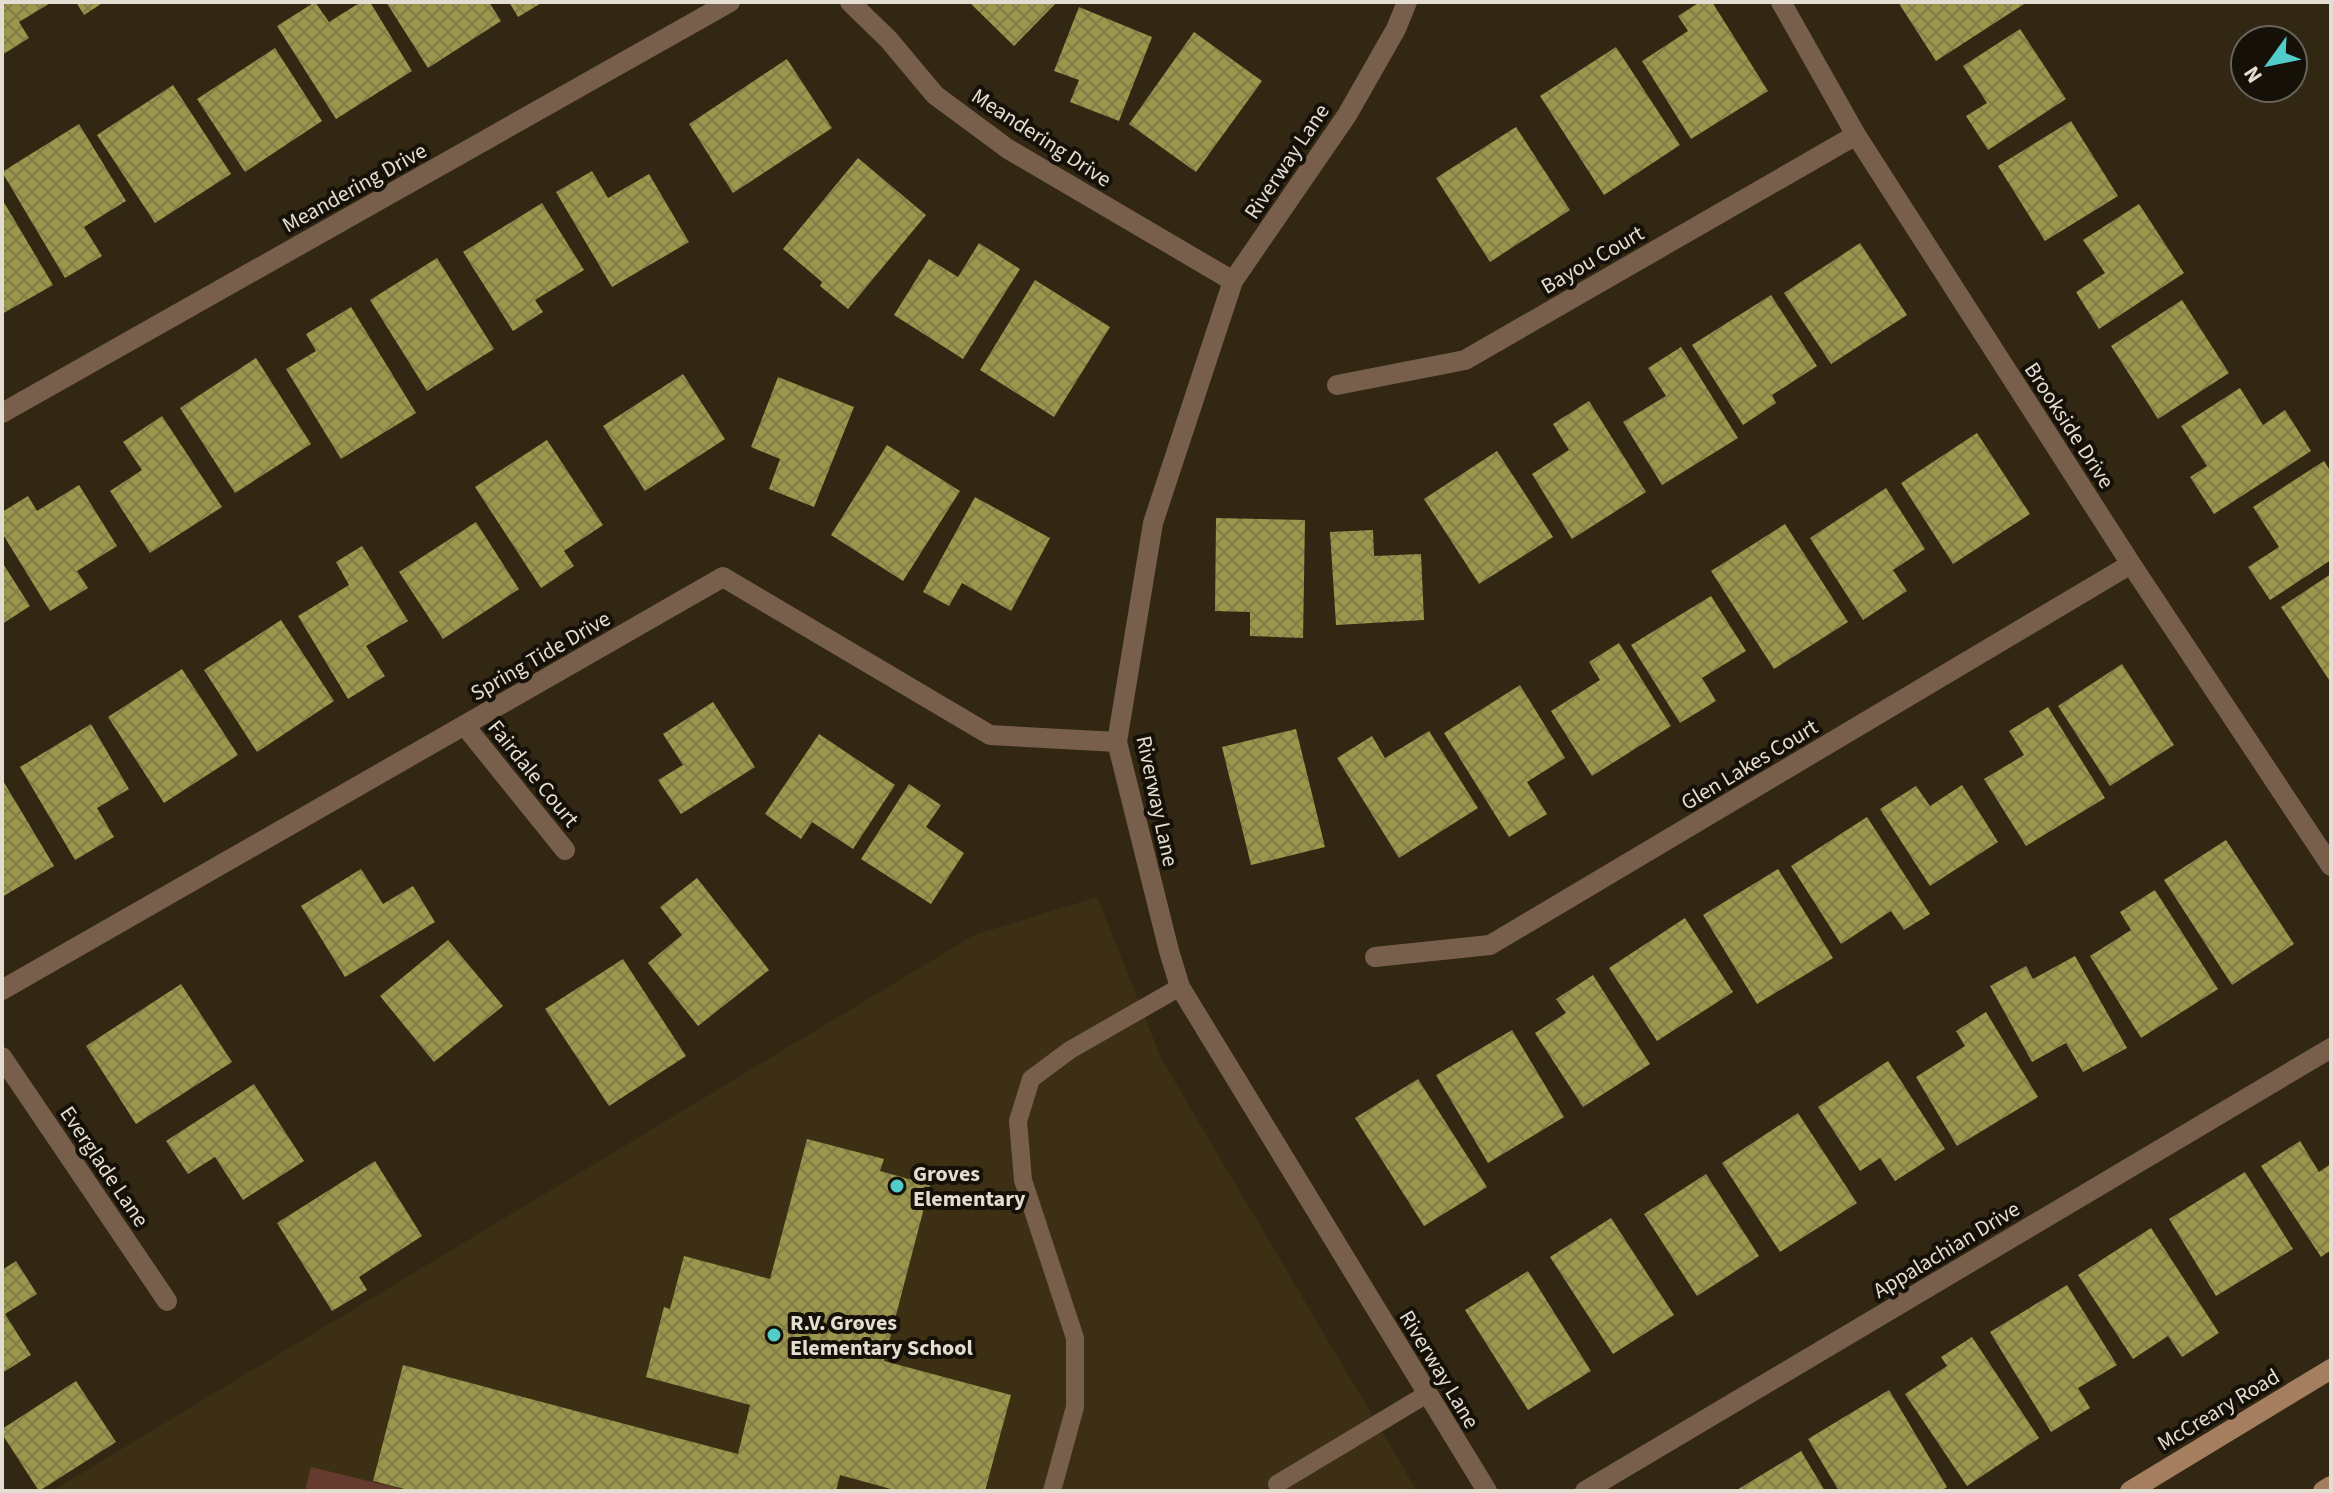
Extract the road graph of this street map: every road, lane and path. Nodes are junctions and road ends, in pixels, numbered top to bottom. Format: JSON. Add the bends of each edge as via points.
{"nodes":[{"id":1,"x":730,"y":2,"type":"edge"},
{"id":2,"x":850,"y":2,"type":"edge"},
{"id":3,"x":1407,"y":2,"type":"edge"},
{"id":4,"x":1781,"y":2,"type":"edge"},
{"id":5,"x":1856,"y":135,"type":"junction"},
{"id":6,"x":1233,"y":281,"type":"junction"},
{"id":7,"x":1337,"y":385,"type":"dead end"},
{"id":8,"x":2,"y":413,"type":"edge"},
{"id":9,"x":2131,"y":564,"type":"junction"},
{"id":10,"x":465,"y":726,"type":"junction"},
{"id":11,"x":1117,"y":742,"type":"junction"},
{"id":12,"x":565,"y":850,"type":"dead end"},
{"id":13,"x":2331,"y":866,"type":"edge"},
{"id":14,"x":1375,"y":957,"type":"dead end"},
{"id":15,"x":1180,"y":987,"type":"junction"},
{"id":16,"x":2,"y":990,"type":"edge"},
{"id":17,"x":2331,"y":1048,"type":"edge"},
{"id":18,"x":2,"y":1057,"type":"edge"},
{"id":19,"x":167,"y":1301,"type":"dead end"},
{"id":20,"x":2331,"y":1369,"type":"edge"},
{"id":21,"x":1427,"y":1394,"type":"junction"},
{"id":22,"x":1277,"y":1484,"type":"dead end"},
{"id":23,"x":2331,"y":1486,"type":"edge"},
{"id":24,"x":1052,"y":1491,"type":"edge"},
{"id":25,"x":1487,"y":1491,"type":"edge"},
{"id":26,"x":1585,"y":1491,"type":"edge"},
{"id":27,"x":2130,"y":1491,"type":"edge"},
{"id":28,"x":2323,"y":1491,"type":"edge"}],
"edges":[{"from":1,"to":8,"type":"street","name":"Meandering Drive"},
{"from":2,"to":6,"type":"street","name":"Meandering Drive","via":[[935,95],[1008,149]]},
{"from":3,"to":6,"type":"street","name":"Riverway Lane","via":[[1347,115]]},
{"from":4,"to":5,"type":"street","name":"Brookside Drive"},
{"from":5,"to":7,"type":"street","name":"Bayou Court","via":[[1465,360]]},
{"from":5,"to":9,"type":"street","name":"Brookside Drive"},
{"from":6,"to":11,"type":"street","name":"Riverway Lane","via":[[1153,523]]},
{"from":9,"to":13,"type":"street","name":"Brookside Drive"},
{"from":9,"to":14,"type":"street","name":"Glen Lakes Court","via":[[1490,945]]},
{"from":10,"to":11,"type":"street","name":"Spring Tide Drive","via":[[723,577],[990,735]]},
{"from":10,"to":12,"type":"street","name":"Fairdale Court"},
{"from":10,"to":16,"type":"street","name":"Spring Tide Drive"},
{"from":11,"to":15,"type":"street","name":"Riverway Lane"},
{"from":15,"to":21,"type":"street","name":"Riverway Lane"},
{"from":15,"to":24,"type":"lane","via":[[1070,1050],[1031,1079],[1018,1121],[1023,1180],[1075,1338],[1075,1407]]},
{"from":17,"to":26,"type":"street","name":"Appalachian Drive"},
{"from":18,"to":19,"type":"street","name":"Everglade Lane"},
{"from":20,"to":27,"type":"main road","name":"McCreary Road"},
{"from":21,"to":22,"type":"lane"},
{"from":21,"to":25,"type":"street","name":"Riverway Lane"},
{"from":23,"to":28,"type":"main road"}]}
